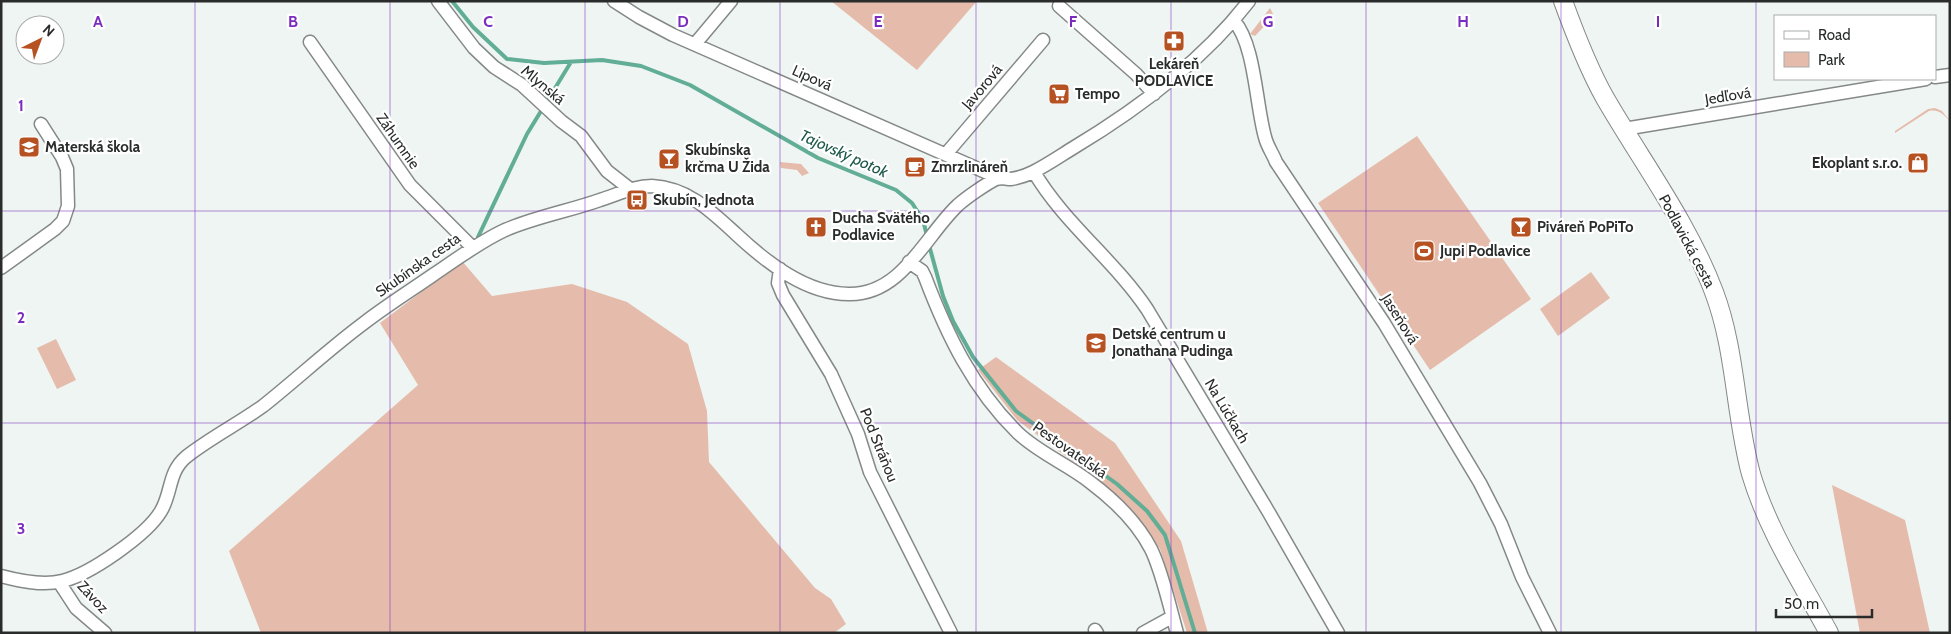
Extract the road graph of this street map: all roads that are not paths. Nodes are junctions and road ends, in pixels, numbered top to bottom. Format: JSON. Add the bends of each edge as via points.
{"nodes":[{"id":1,"x":438,"y":1,"type":"edge"},
{"id":2,"x":614,"y":1,"type":"edge"},
{"id":3,"x":732,"y":1,"type":"edge"},
{"id":4,"x":1249,"y":1,"type":"edge"},
{"id":5,"x":1563,"y":1,"type":"edge"},
{"id":6,"x":1059,"y":6,"type":"dead end"},
{"id":7,"x":1234,"y":20,"type":"junction"},
{"id":8,"x":1043,"y":40,"type":"dead end"},
{"id":9,"x":310,"y":42,"type":"dead end"},
{"id":10,"x":695,"y":44,"type":"junction"},
{"id":11,"x":1950,"y":75,"type":"edge"},
{"id":12,"x":1936,"y":77,"type":"edge"},
{"id":13,"x":1920,"y":80,"type":"edge"},
{"id":14,"x":1154,"y":94,"type":"junction"},
{"id":15,"x":40,"y":124,"type":"dead end"},
{"id":16,"x":1624,"y":129,"type":"junction"},
{"id":17,"x":946,"y":154,"type":"junction"},
{"id":18,"x":1034,"y":172,"type":"junction"},
{"id":19,"x":998,"y":178,"type":"junction"},
{"id":20,"x":630,"y":189,"type":"junction"},
{"id":21,"x":472,"y":247,"type":"junction"},
{"id":22,"x":910,"y":262,"type":"junction"},
{"id":23,"x":1,"y":268,"type":"edge"},
{"id":24,"x":780,"y":269,"type":"junction"},
{"id":25,"x":1,"y":576,"type":"edge"},
{"id":26,"x":59,"y":582,"type":"junction"},
{"id":27,"x":1172,"y":617,"type":"junction"},
{"id":28,"x":104,"y":633,"type":"edge"},
{"id":29,"x":951,"y":633,"type":"edge"},
{"id":30,"x":1143,"y":633,"type":"edge"},
{"id":31,"x":1176,"y":633,"type":"edge"},
{"id":32,"x":1338,"y":633,"type":"edge"},
{"id":33,"x":1550,"y":633,"type":"edge"},
{"id":34,"x":1829,"y":633,"type":"edge"}],
"edges":[{"from":1,"to":20,"type":"street","name":"Mlynská","via":[[474,48],[581,136],[607,171]]},
{"from":2,"to":10,"type":"street","name":"Lipová","via":[[661,29]]},
{"from":3,"to":10,"type":"street"},
{"from":4,"to":7,"type":"street"},
{"from":5,"to":16,"type":"main road","name":"Podlavická cesta","via":[[1604,96]]},
{"from":6,"to":14,"type":"street"},
{"from":7,"to":14,"type":"street"},
{"from":7,"to":33,"type":"street","name":"Jaseňová","via":[[1239,26],[1258,93],[1265,138],[1276,162],[1374,307],[1480,483]]},
{"from":8,"to":17,"type":"street","name":"Javorová"},
{"from":9,"to":21,"type":"street","name":"Záhumnie","via":[[410,185]]},
{"from":10,"to":17,"type":"street","name":"Lipová"},
{"from":11,"to":12,"type":"street"},
{"from":13,"to":16,"type":"street","name":"Jedľová"},
{"from":14,"to":18,"type":"street","via":[[1117,122]]},
{"from":15,"to":23,"type":"street","via":[[67,170],[68,206],[64,221]]},
{"from":16,"to":34,"type":"main road","name":"Podlavická cesta","via":[[1690,241],[1715,293],[1751,472],[1771,527]]},
{"from":17,"to":19,"type":"street","name":"Lipová"},
{"from":18,"to":19,"type":"street","via":[[1014,179]]},
{"from":18,"to":32,"type":"street","name":"Na Lúčkach","via":[[1046,192],[1131,284],[1148,309]]},
{"from":19,"to":22,"type":"street","name":"Skubínska cesta","via":[[960,203]]},
{"from":20,"to":21,"type":"street","name":"Skubínska cesta","via":[[510,228]]},
{"from":20,"to":24,"type":"street","name":"Skubínska cesta","via":[[650,186],[694,198]]},
{"from":21,"to":26,"type":"street","name":"Skubínska cesta","via":[[365,322],[261,407],[184,459],[173,473],[168,498],[145,532],[91,568]]},
{"from":22,"to":24,"type":"street","name":"Skubínska cesta","via":[[880,287],[848,295],[808,284]]},
{"from":22,"to":27,"type":"street","name":"Pestovateľská","via":[[926,277],[953,344],[995,408],[1029,443],[1090,481],[1137,526],[1152,550]]},
{"from":24,"to":29,"type":"street","name":"Pod Stráňou","via":[[778,283],[783,295],[831,374],[858,434],[870,472]]},
{"from":25,"to":26,"type":"street","name":"Skubínska cesta","via":[[34,582]]},
{"from":26,"to":28,"type":"street","name":"Závoz","via":[[76,608]]},
{"from":27,"to":30,"type":"street"},
{"from":27,"to":31,"type":"street","name":"Pestovateľská"}]}
